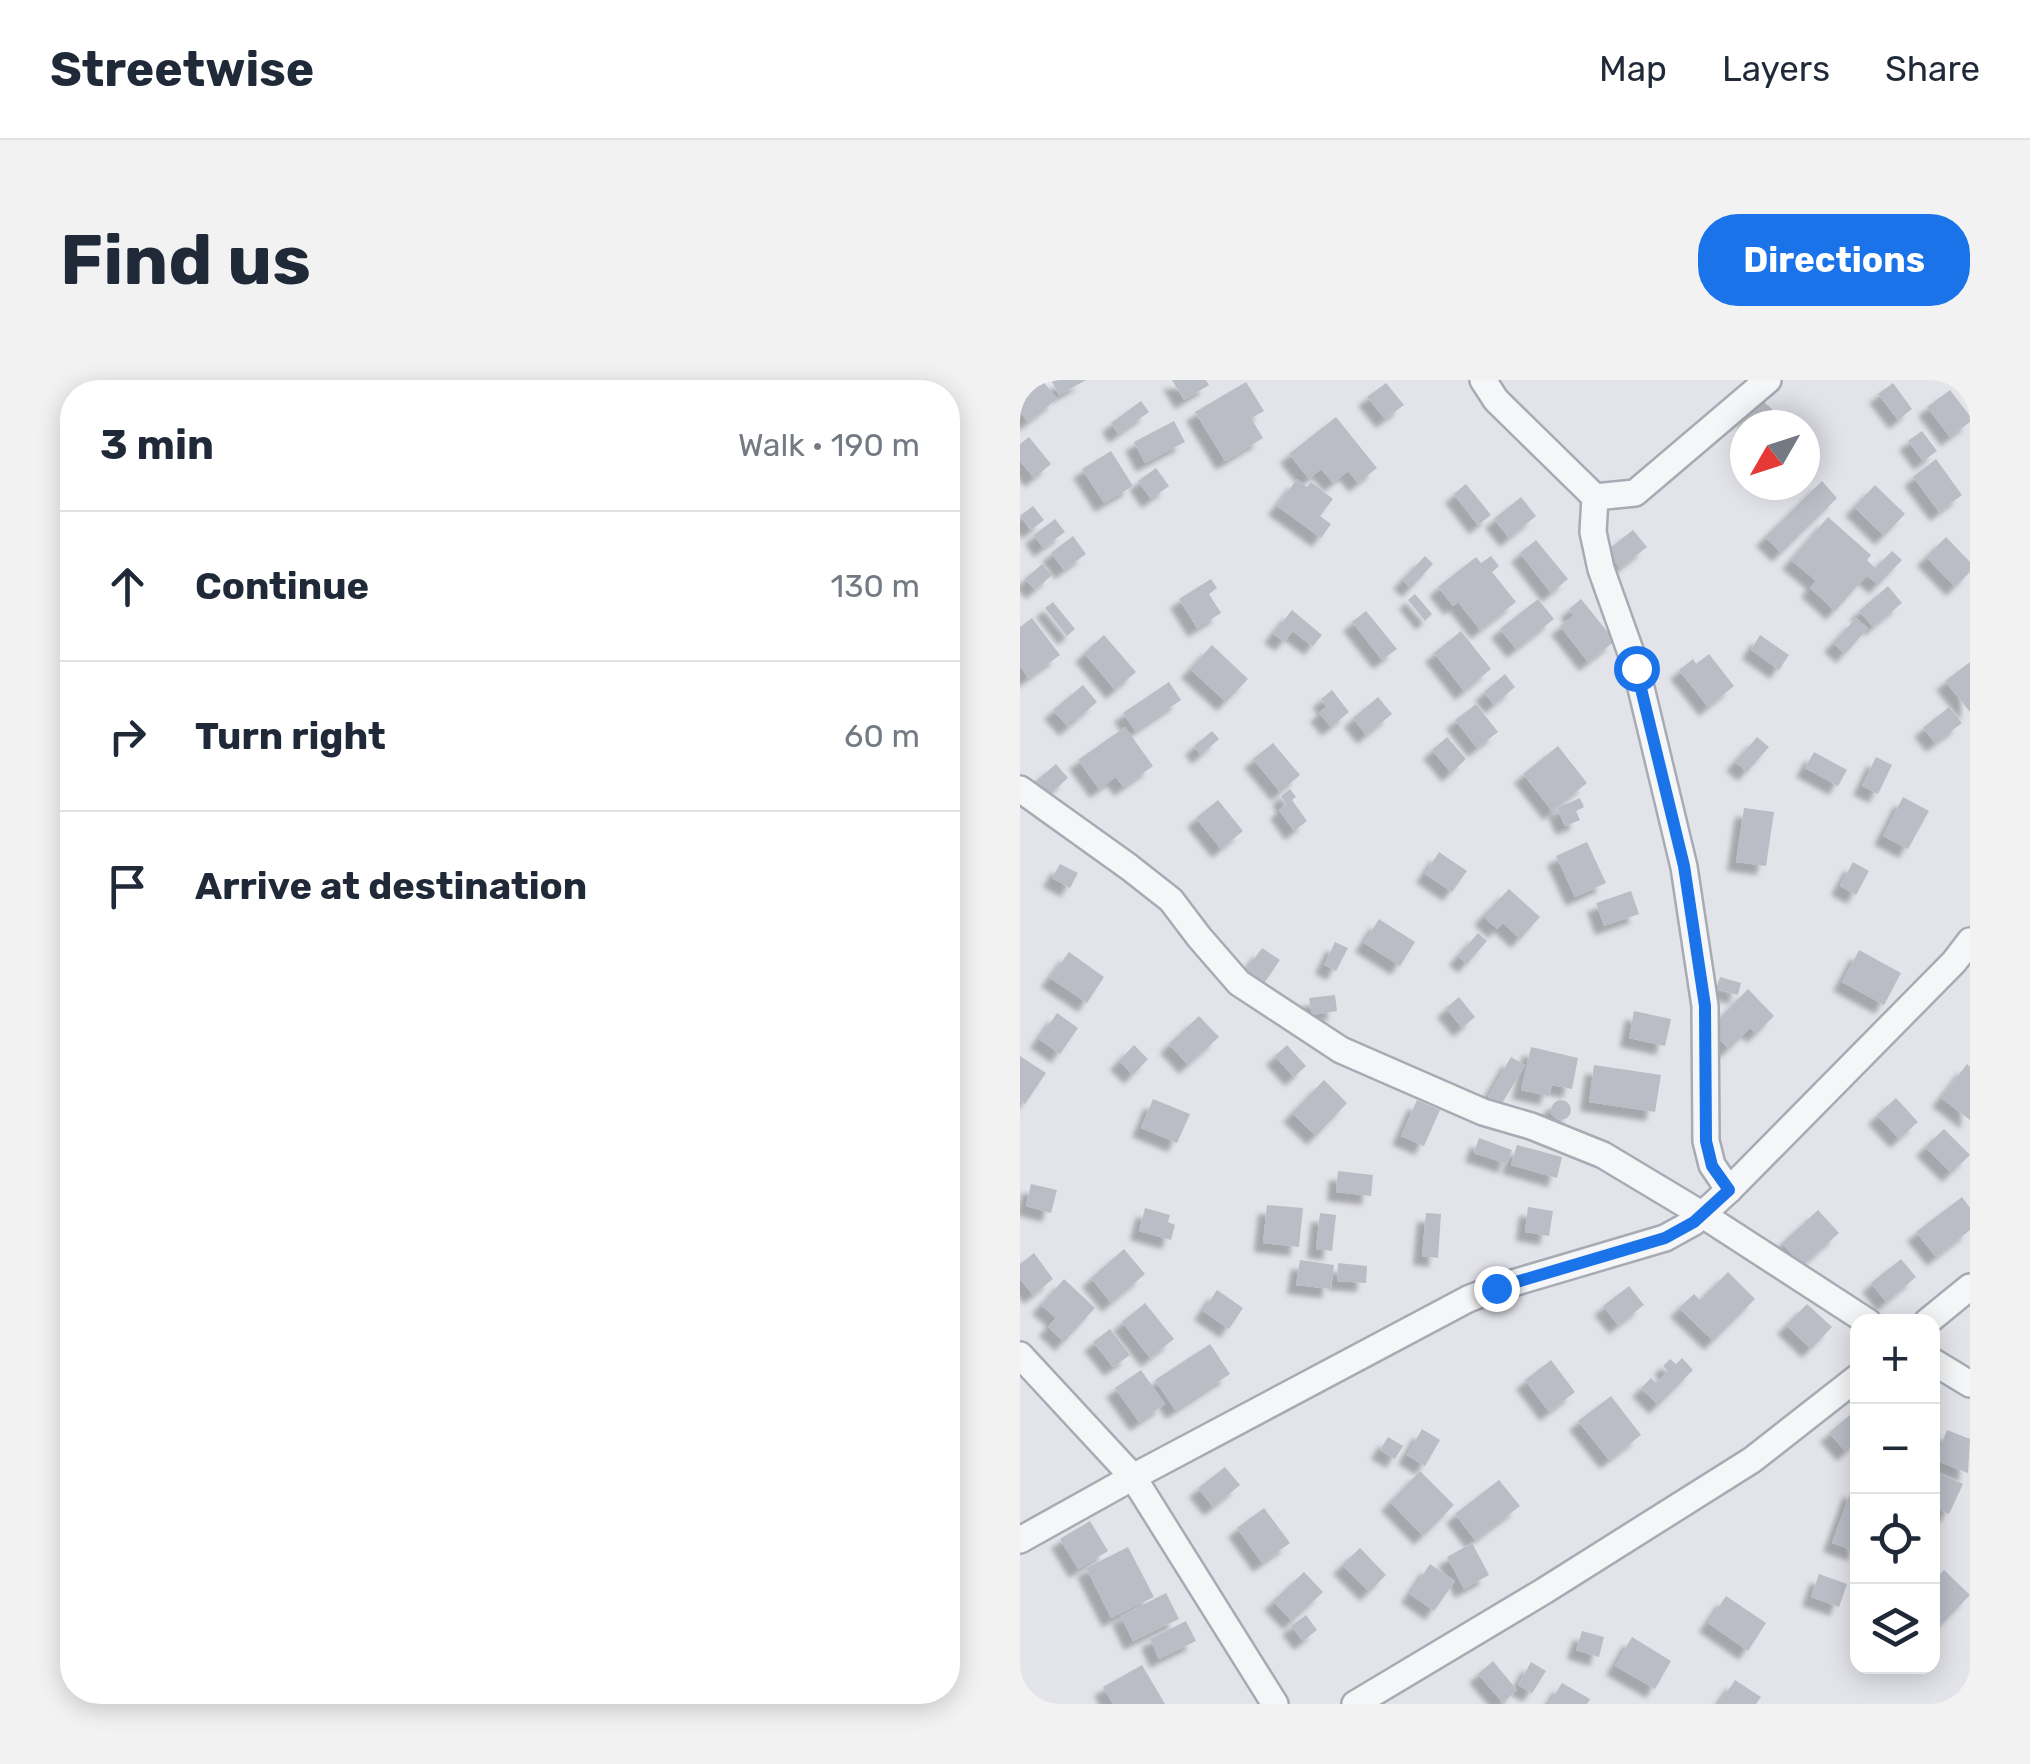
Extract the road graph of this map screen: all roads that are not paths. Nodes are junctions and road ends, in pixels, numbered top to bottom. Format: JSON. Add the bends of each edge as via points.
{"nodes":[{"id":1,"x":1483,"y":380,"type":"edge"},
{"id":2,"x":1768,"y":380,"type":"edge"},
{"id":3,"x":1596,"y":497,"type":"junction"},
{"id":4,"x":1020,"y":788,"type":"edge"},
{"id":5,"x":1970,"y":941,"type":"edge"},
{"id":6,"x":1729,"y":1190,"type":"junction"},
{"id":7,"x":1703,"y":1215,"type":"junction"},
{"id":8,"x":1970,"y":1287,"type":"edge"},
{"id":9,"x":1856,"y":1314,"type":"edge"},
{"id":10,"x":1938,"y":1314,"type":"edge"},
{"id":11,"x":1020,"y":1356,"type":"edge"},
{"id":12,"x":1940,"y":1366,"type":"edge"},
{"id":13,"x":1850,"y":1383,"type":"edge"},
{"id":14,"x":1970,"y":1384,"type":"edge"},
{"id":15,"x":1133,"y":1476,"type":"junction"},
{"id":16,"x":1020,"y":1540,"type":"edge"},
{"id":17,"x":1274,"y":1704,"type":"edge"},
{"id":18,"x":1354,"y":1704,"type":"edge"}],
"edges":[{"from":1,"to":3,"type":"street"},
{"from":2,"to":3,"type":"street","via":[[1635,494]]},
{"from":3,"to":6,"type":"street","via":[[1593,532],[1601,568],[1636,668],[1684,866],[1705,1006],[1706,1141],[1712,1166]]},
{"from":4,"to":7,"type":"street","via":[[1171,900],[1238,983],[1341,1050],[1603,1155]]},
{"from":5,"to":6,"type":"street"},
{"from":6,"to":7,"type":"street"},
{"from":7,"to":9,"type":"street"},
{"from":7,"to":15,"type":"street","via":[[1665,1238],[1468,1299]]},
{"from":8,"to":10,"type":"street"},
{"from":11,"to":15,"type":"street"},
{"from":12,"to":14,"type":"street"},
{"from":13,"to":18,"type":"street","via":[[1752,1460]]},
{"from":15,"to":16,"type":"street"},
{"from":15,"to":17,"type":"street"}]}
